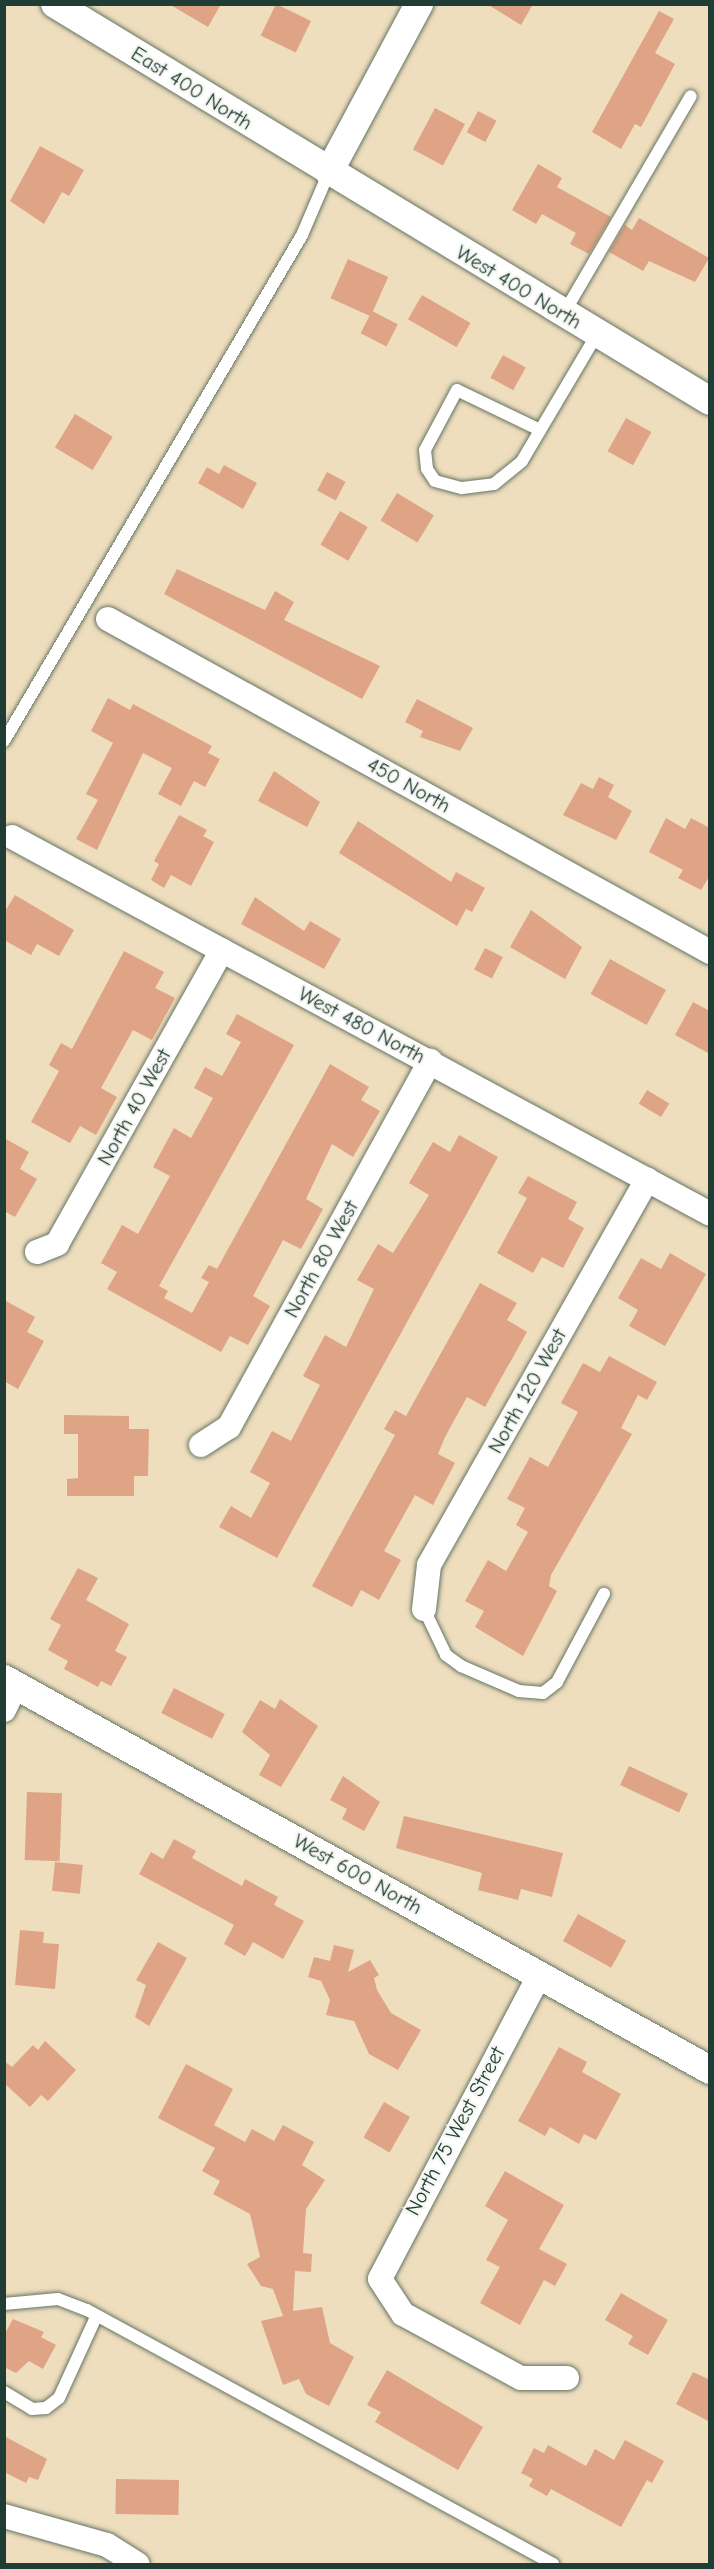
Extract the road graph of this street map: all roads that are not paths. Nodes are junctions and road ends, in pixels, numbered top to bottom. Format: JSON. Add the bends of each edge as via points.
{"nodes":[{"id":1,"x":55,"y":4,"type":"edge"},
{"id":2,"x":419,"y":4,"type":"edge"},
{"id":3,"x":691,"y":96,"type":"dead end"},
{"id":4,"x":329,"y":172,"type":"junction"},
{"id":5,"x":564,"y":313,"type":"junction"},
{"id":6,"x":597,"y":334,"type":"junction"},
{"id":7,"x":710,"y":401,"type":"edge"},
{"id":8,"x":540,"y":430,"type":"junction"},
{"id":9,"x":108,"y":619,"type":"dead end"},
{"id":10,"x":4,"y":741,"type":"edge"},
{"id":11,"x":12,"y":837,"type":"dead end"},
{"id":12,"x":222,"y":950,"type":"junction"},
{"id":13,"x":710,"y":952,"type":"edge"},
{"id":14,"x":430,"y":1061,"type":"junction"},
{"id":15,"x":647,"y":1179,"type":"junction"},
{"id":16,"x":710,"y":1214,"type":"edge"},
{"id":17,"x":37,"y":1252,"type":"dead end"},
{"id":18,"x":201,"y":1445,"type":"dead end"},
{"id":19,"x":604,"y":1594,"type":"dead end"},
{"id":20,"x":424,"y":1609,"type":"joint"},
{"id":21,"x":8,"y":1692,"type":"edge"},
{"id":22,"x":540,"y":1974,"type":"junction"},
{"id":23,"x":710,"y":2070,"type":"edge"},
{"id":24,"x":4,"y":2304,"type":"edge"},
{"id":25,"x":96,"y":2317,"type":"junction"},
{"id":26,"x":567,"y":2378,"type":"dead end"},
{"id":27,"x":4,"y":2392,"type":"edge"},
{"id":28,"x":4,"y":2516,"type":"edge"},
{"id":29,"x":137,"y":2565,"type":"edge"},
{"id":30,"x":553,"y":2565,"type":"edge"}],
"edges":[{"from":1,"to":4,"type":"street","name":"East 400 North"},
{"from":2,"to":4,"type":"street"},
{"from":3,"to":5,"type":"lane"},
{"from":4,"to":5,"type":"street","name":"West 400 North"},
{"from":4,"to":10,"type":"lane","via":[[302,235]]},
{"from":5,"to":6,"type":"street","name":"West 400 North"},
{"from":6,"to":7,"type":"street","name":"West 400 North"},
{"from":6,"to":8,"type":"lane"},
{"from":8,"to":8,"type":"lane","via":[[522,460],[495,484],[462,488],[435,481],[427,469],[425,450],[457,390]]},
{"from":9,"to":13,"type":"street","name":"450 North"},
{"from":11,"to":12,"type":"street","name":"West 480 North"},
{"from":12,"to":14,"type":"street","name":"West 480 North"},
{"from":12,"to":17,"type":"street","name":"North 40 West","via":[[57,1244]]},
{"from":14,"to":15,"type":"street","name":"West 480 North"},
{"from":14,"to":18,"type":"street","name":"North 80 West","via":[[229,1427]]},
{"from":15,"to":16,"type":"street","name":"West 480 North"},
{"from":15,"to":20,"type":"street","name":"North 120 West","via":[[429,1565]]},
{"from":19,"to":20,"type":"lane","via":[[557,1682],[543,1693],[519,1691],[446,1655]]},
{"from":21,"to":22,"type":"street","name":"West 600 North"},
{"from":22,"to":23,"type":"street","name":"West 600 North"},
{"from":22,"to":26,"type":"street","name":"North 75 West Street","via":[[383,2265],[383,2289],[403,2314],[521,2378]]},
{"from":24,"to":25,"type":"lane","via":[[58,2299]]},
{"from":25,"to":27,"type":"lane","via":[[59,2398],[46,2408],[32,2409]]},
{"from":25,"to":30,"type":"lane"},
{"from":28,"to":29,"type":"street","via":[[107,2545]]}]}
